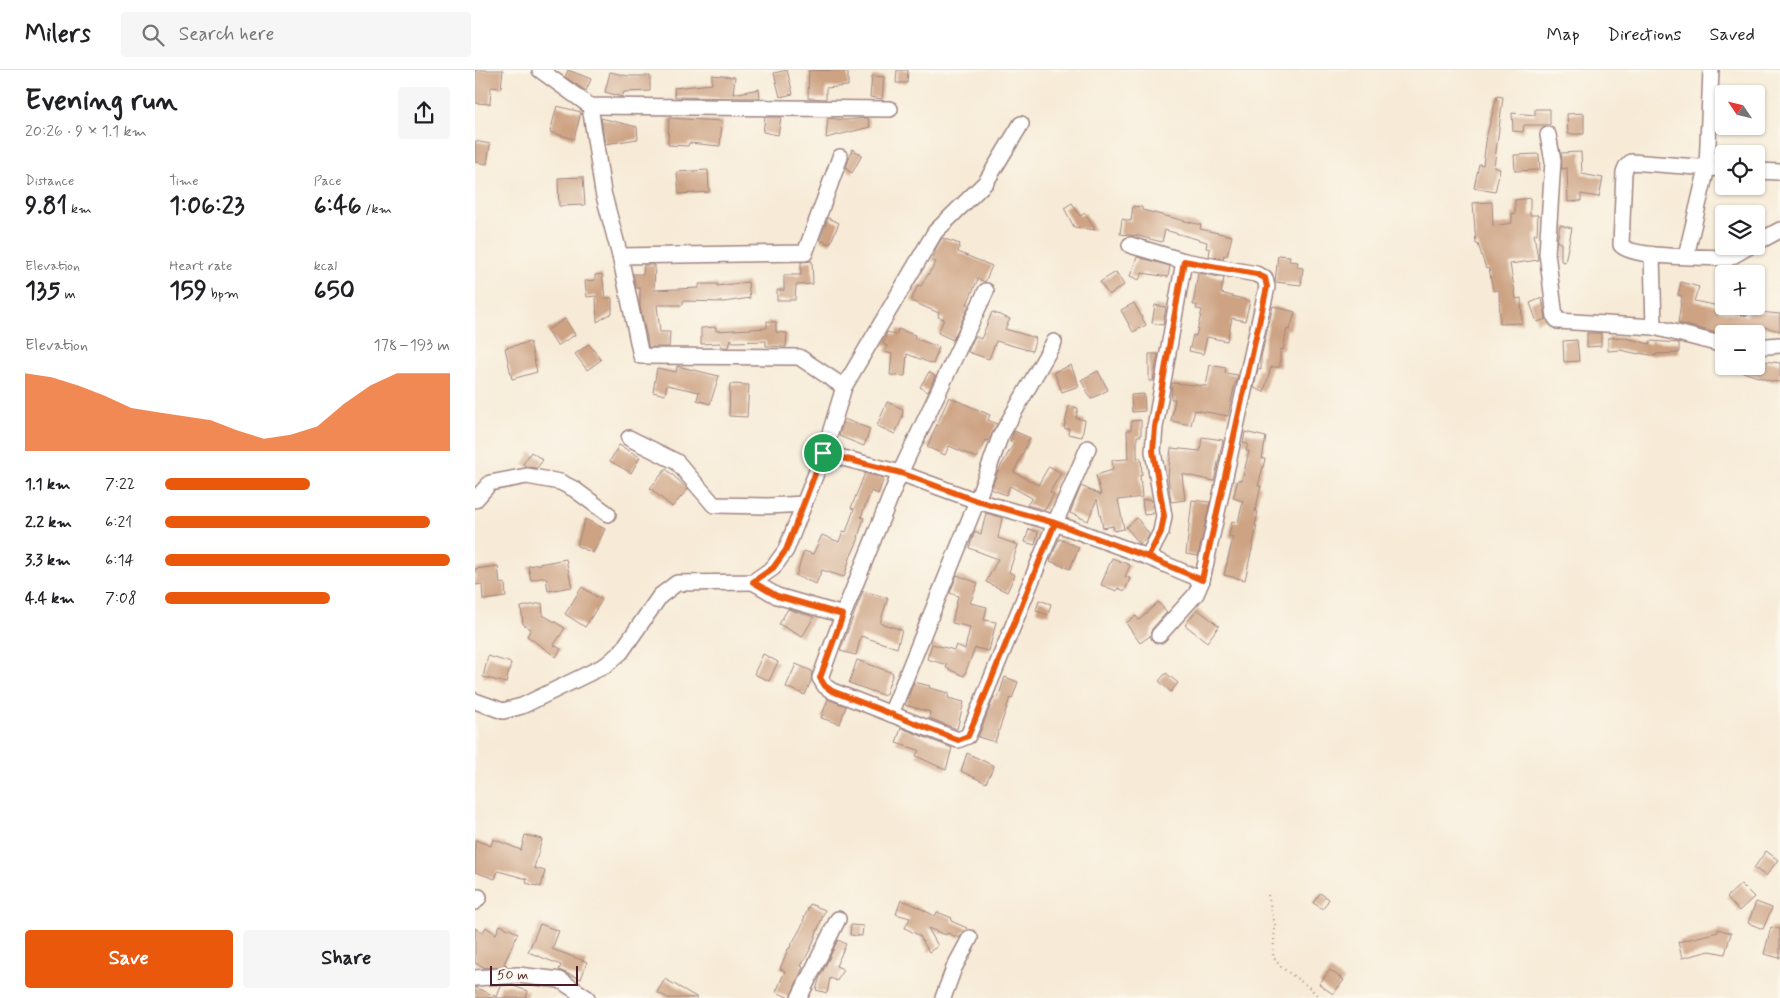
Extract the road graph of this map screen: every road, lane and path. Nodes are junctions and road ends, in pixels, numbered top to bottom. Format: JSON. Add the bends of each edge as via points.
{"nodes":[{"id":1,"x":540,"y":70,"type":"edge"},
{"id":2,"x":1711,"y":70,"type":"edge"},
{"id":3,"x":590,"y":106,"type":"junction"},
{"id":4,"x":890,"y":109,"type":"dead end"},
{"id":5,"x":1021,"y":124,"type":"dead end"},
{"id":6,"x":1548,"y":135,"type":"dead end"},
{"id":7,"x":840,"y":157,"type":"dead end"},
{"id":8,"x":1707,"y":168,"type":"junction"},
{"id":9,"x":1715,"y":168,"type":"edge"},
{"id":10,"x":1765,"y":171,"type":"edge"},
{"id":11,"x":1780,"y":172,"type":"edge"},
{"id":12,"x":1780,"y":230,"type":"edge"},
{"id":13,"x":1765,"y":238,"type":"edge"},
{"id":14,"x":1130,"y":245,"type":"dead end"},
{"id":15,"x":1652,"y":255,"type":"junction"},
{"id":16,"x":1734,"y":255,"type":"edge"},
{"id":17,"x":620,"y":256,"type":"junction"},
{"id":18,"x":1686,"y":256,"type":"junction"},
{"id":19,"x":1184,"y":261,"type":"junction"},
{"id":20,"x":986,"y":291,"type":"dead end"},
{"id":21,"x":1654,"y":327,"type":"junction"},
{"id":22,"x":1053,"y":342,"type":"dead end"},
{"id":23,"x":1715,"y":343,"type":"edge"},
{"id":24,"x":1780,"y":345,"type":"edge"},
{"id":25,"x":1765,"y":346,"type":"edge"},
{"id":26,"x":844,"y":387,"type":"junction"},
{"id":27,"x":629,"y":438,"type":"dead end"},
{"id":28,"x":1088,"y":448,"type":"dead end"},
{"id":29,"x":823,"y":453,"type":"junction"},
{"id":30,"x":901,"y":473,"type":"junction"},
{"id":31,"x":475,"y":500,"type":"edge"},
{"id":32,"x":977,"y":501,"type":"junction"},
{"id":33,"x":804,"y":504,"type":"junction"},
{"id":34,"x":608,"y":514,"type":"dead end"},
{"id":35,"x":1055,"y":523,"type":"junction"},
{"id":36,"x":1148,"y":557,"type":"junction"},
{"id":37,"x":1202,"y":580,"type":"junction"},
{"id":38,"x":753,"y":582,"type":"junction"},
{"id":39,"x":843,"y":615,"type":"junction"},
{"id":40,"x":1159,"y":635,"type":"dead end"},
{"id":41,"x":475,"y":701,"type":"edge"},
{"id":42,"x":891,"y":714,"type":"junction"},
{"id":43,"x":1268,"y":895,"type":"dead end"},
{"id":44,"x":837,"y":919,"type":"dead end"},
{"id":45,"x":970,"y":938,"type":"dead end"},
{"id":46,"x":475,"y":978,"type":"edge"},
{"id":47,"x":587,"y":998,"type":"edge"},
{"id":48,"x":799,"y":998,"type":"edge"},
{"id":49,"x":943,"y":998,"type":"edge"},
{"id":50,"x":1320,"y":998,"type":"edge"}],
"edges":[{"from":1,"to":3,"type":"street"},
{"from":2,"to":8,"type":"street"},
{"from":3,"to":4,"type":"street"},
{"from":3,"to":17,"type":"street","via":[[603,192]]},
{"from":5,"to":26,"type":"street","via":[[985,182],[935,232]]},
{"from":6,"to":21,"type":"street","via":[[1553,161],[1547,253],[1555,317],[1558,322]]},
{"from":7,"to":17,"type":"street","via":[[805,253]]},
{"from":8,"to":9,"type":"street"},
{"from":8,"to":15,"type":"street","via":[[1631,162],[1626,167],[1621,245],[1629,251]]},
{"from":8,"to":18,"type":"street"},
{"from":10,"to":11,"type":"street"},
{"from":12,"to":13,"type":"street"},
{"from":14,"to":19,"type":"street"},
{"from":15,"to":18,"type":"street"},
{"from":15,"to":21,"type":"street"},
{"from":16,"to":18,"type":"street","via":[[1729,258]]},
{"from":17,"to":26,"type":"street","via":[[641,356],[799,356]]},
{"from":19,"to":36,"type":"street","via":[[1153,451],[1164,516],[1161,532]]},
{"from":19,"to":37,"type":"street","via":[[1256,274],[1265,278],[1267,287]]},
{"from":20,"to":30,"type":"street"},
{"from":21,"to":23,"type":"street"},
{"from":22,"to":32,"type":"street","via":[[999,437]]},
{"from":24,"to":25,"type":"street"},
{"from":26,"to":29,"type":"street"},
{"from":27,"to":33,"type":"street","via":[[677,462],[714,505]]},
{"from":28,"to":35,"type":"street"},
{"from":29,"to":30,"type":"street"},
{"from":29,"to":33,"type":"street"},
{"from":30,"to":32,"type":"street"},
{"from":30,"to":39,"type":"street"},
{"from":31,"to":34,"type":"street","via":[[490,483],[527,476],[560,482]]},
{"from":32,"to":35,"type":"street"},
{"from":32,"to":42,"type":"street"},
{"from":33,"to":38,"type":"street","via":[[786,550],[773,568]]},
{"from":35,"to":36,"type":"street"},
{"from":35,"to":42,"type":"street","via":[[968,736],[958,740]]},
{"from":36,"to":37,"type":"street"},
{"from":37,"to":40,"type":"street","via":[[1197,594]]},
{"from":38,"to":39,"type":"street","via":[[777,596]]},
{"from":38,"to":41,"type":"street","via":[[677,583],[660,596],[621,652],[606,665],[522,706],[503,711]]},
{"from":39,"to":42,"type":"street","via":[[820,678],[832,691]]},
{"from":43,"to":50,"type":"path","via":[[1275,925],[1273,957]]},
{"from":44,"to":48,"type":"street"},
{"from":45,"to":49,"type":"street"},
{"from":46,"to":47,"type":"street","via":[[518,975],[560,980]]}]}
